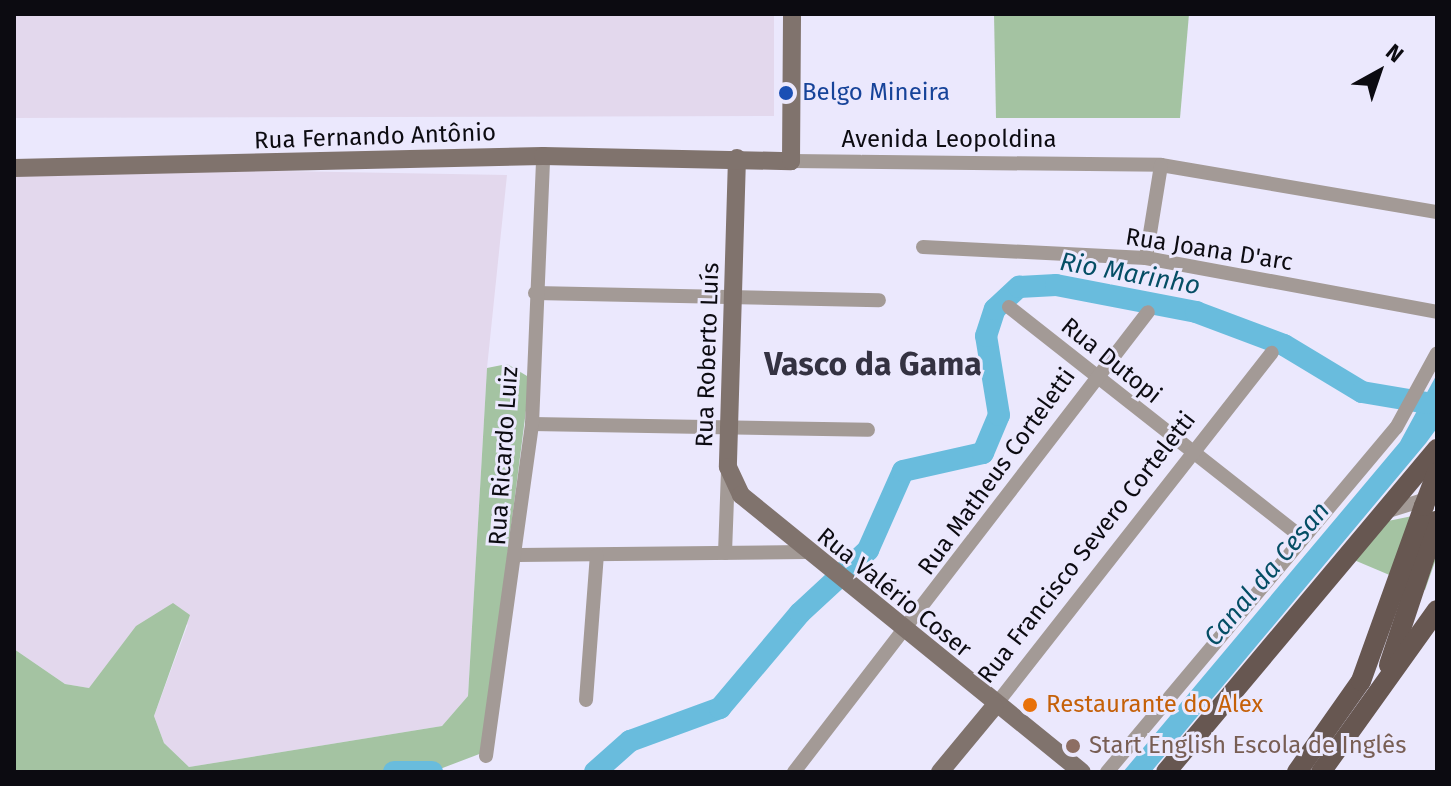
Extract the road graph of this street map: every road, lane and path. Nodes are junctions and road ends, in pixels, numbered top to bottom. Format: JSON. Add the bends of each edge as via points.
{"nodes":[{"id":1,"x":792,"y":14,"type":"edge"},
{"id":2,"x":543,"y":156,"type":"junction"},
{"id":3,"x":737,"y":158,"type":"junction"},
{"id":4,"x":791,"y":161,"type":"junction"},
{"id":5,"x":1161,"y":165,"type":"junction"},
{"id":6,"x":14,"y":168,"type":"edge"},
{"id":7,"x":1437,"y":212,"type":"edge"},
{"id":8,"x":923,"y":247,"type":"dead end"},
{"id":9,"x":1146,"y":258,"type":"junction"},
{"id":10,"x":535,"y":293,"type":"junction"},
{"id":11,"x":735,"y":300,"type":"junction"},
{"id":12,"x":879,"y":300,"type":"dead end"},
{"id":13,"x":1009,"y":307,"type":"dead end"},
{"id":14,"x":1148,"y":312,"type":"dead end"},
{"id":15,"x":1437,"y":312,"type":"edge"},
{"id":16,"x":1272,"y":353,"type":"dead end"},
{"id":17,"x":1437,"y":353,"type":"edge"},
{"id":18,"x":1094,"y":376,"type":"junction"},
{"id":19,"x":532,"y":424,"type":"junction"},
{"id":20,"x":728,"y":428,"type":"junction"},
{"id":21,"x":868,"y":430,"type":"dead end"},
{"id":22,"x":1437,"y":449,"type":"edge"},
{"id":23,"x":1188,"y":451,"type":"junction"},
{"id":24,"x":728,"y":467,"type":"junction"},
{"id":25,"x":1437,"y":472,"type":"edge"},
{"id":26,"x":1437,"y":494,"type":"edge"},
{"id":27,"x":1385,"y":512,"type":"junction"},
{"id":28,"x":1437,"y":521,"type":"edge"},
{"id":29,"x":1301,"y":537,"type":"junction"},
{"id":30,"x":805,"y":552,"type":"junction"},
{"id":31,"x":725,"y":553,"type":"junction"},
{"id":32,"x":518,"y":555,"type":"junction"},
{"id":33,"x":597,"y":555,"type":"junction"},
{"id":34,"x":1403,"y":596,"type":"junction"},
{"id":35,"x":1437,"y":610,"type":"edge"},
{"id":36,"x":905,"y":633,"type":"junction"},
{"id":37,"x":1362,"y":699,"type":"junction"},
{"id":38,"x":586,"y":700,"type":"dead end"},
{"id":39,"x":994,"y":707,"type":"junction"},
{"id":40,"x":486,"y":756,"type":"dead end"},
{"id":41,"x":794,"y":772,"type":"edge"},
{"id":42,"x":940,"y":772,"type":"edge"},
{"id":43,"x":1082,"y":772,"type":"edge"},
{"id":44,"x":1107,"y":772,"type":"edge"},
{"id":45,"x":1166,"y":772,"type":"edge"},
{"id":46,"x":1297,"y":772,"type":"edge"},
{"id":47,"x":1321,"y":772,"type":"edge"}],
"edges":[{"from":1,"to":4,"type":"street"},
{"from":2,"to":3,"type":"street","name":"Rua Fernando Antônio"},
{"from":2,"to":6,"type":"street","name":"Rua Fernando Antônio"},
{"from":2,"to":10,"type":"street","name":"Rua Ricardo Luiz"},
{"from":3,"to":4,"type":"street","name":"Avenida Leopoldina"},
{"from":3,"to":11,"type":"street","name":"Rua Roberto Luís"},
{"from":4,"to":5,"type":"street","name":"Avenida Leopoldina"},
{"from":5,"to":7,"type":"street","name":"Avenida Leopoldina"},
{"from":5,"to":9,"type":"street"},
{"from":8,"to":9,"type":"street","name":"Rua Joana D'arc"},
{"from":9,"to":15,"type":"street","name":"Rua Joana D'arc"},
{"from":10,"to":11,"type":"street"},
{"from":10,"to":19,"type":"street","name":"Rua Ricardo Luiz"},
{"from":11,"to":12,"type":"street"},
{"from":11,"to":20,"type":"street","name":"Rua Roberto Luís"},
{"from":13,"to":18,"type":"street","name":"Rua Dutopi"},
{"from":14,"to":18,"type":"street","name":"Rua Matheus Corteletti"},
{"from":16,"to":23,"type":"street","name":"Rua Francisco Severo Corteletti"},
{"from":17,"to":29,"type":"street","via":[[1409,404]]},
{"from":18,"to":23,"type":"street","name":"Rua Dutopi"},
{"from":18,"to":36,"type":"street","name":"Rua Matheus Corteletti"},
{"from":19,"to":20,"type":"street"},
{"from":19,"to":32,"type":"street","name":"Rua Ricardo Luiz"},
{"from":20,"to":21,"type":"street"},
{"from":20,"to":24,"type":"street","name":"Rua Roberto Luís"},
{"from":22,"to":27,"type":"main road"},
{"from":23,"to":29,"type":"street","name":"Rua Dutopi"},
{"from":23,"to":39,"type":"street","name":"Rua Francisco Severo Corteletti"},
{"from":24,"to":30,"type":"street","name":"Rua Valério Coser","via":[[750,506]]},
{"from":24,"to":31,"type":"street","name":"Rua Roberto Luís"},
{"from":25,"to":34,"type":"main road","bridge":true},
{"from":26,"to":27,"type":"street"},
{"from":27,"to":45,"type":"main road"},
{"from":28,"to":34,"type":"main road"},
{"from":29,"to":44,"type":"street"},
{"from":30,"to":31,"type":"street"},
{"from":30,"to":36,"type":"street","name":"Rua Valério Coser"},
{"from":31,"to":33,"type":"street"},
{"from":32,"to":33,"type":"street"},
{"from":32,"to":40,"type":"street","name":"Rua Ricardo Luiz"},
{"from":33,"to":38,"type":"street"},
{"from":34,"to":37,"type":"main road"},
{"from":35,"to":37,"type":"main road"},
{"from":36,"to":39,"type":"street","name":"Rua Valério Coser"},
{"from":36,"to":41,"type":"street","name":"Rua Matheus Corteletti"},
{"from":37,"to":46,"type":"main road"},
{"from":37,"to":47,"type":"main road"},
{"from":39,"to":42,"type":"street","name":"Rua Francisco Severo Corteletti"},
{"from":39,"to":43,"type":"street","name":"Rua Valério Coser"}]}
